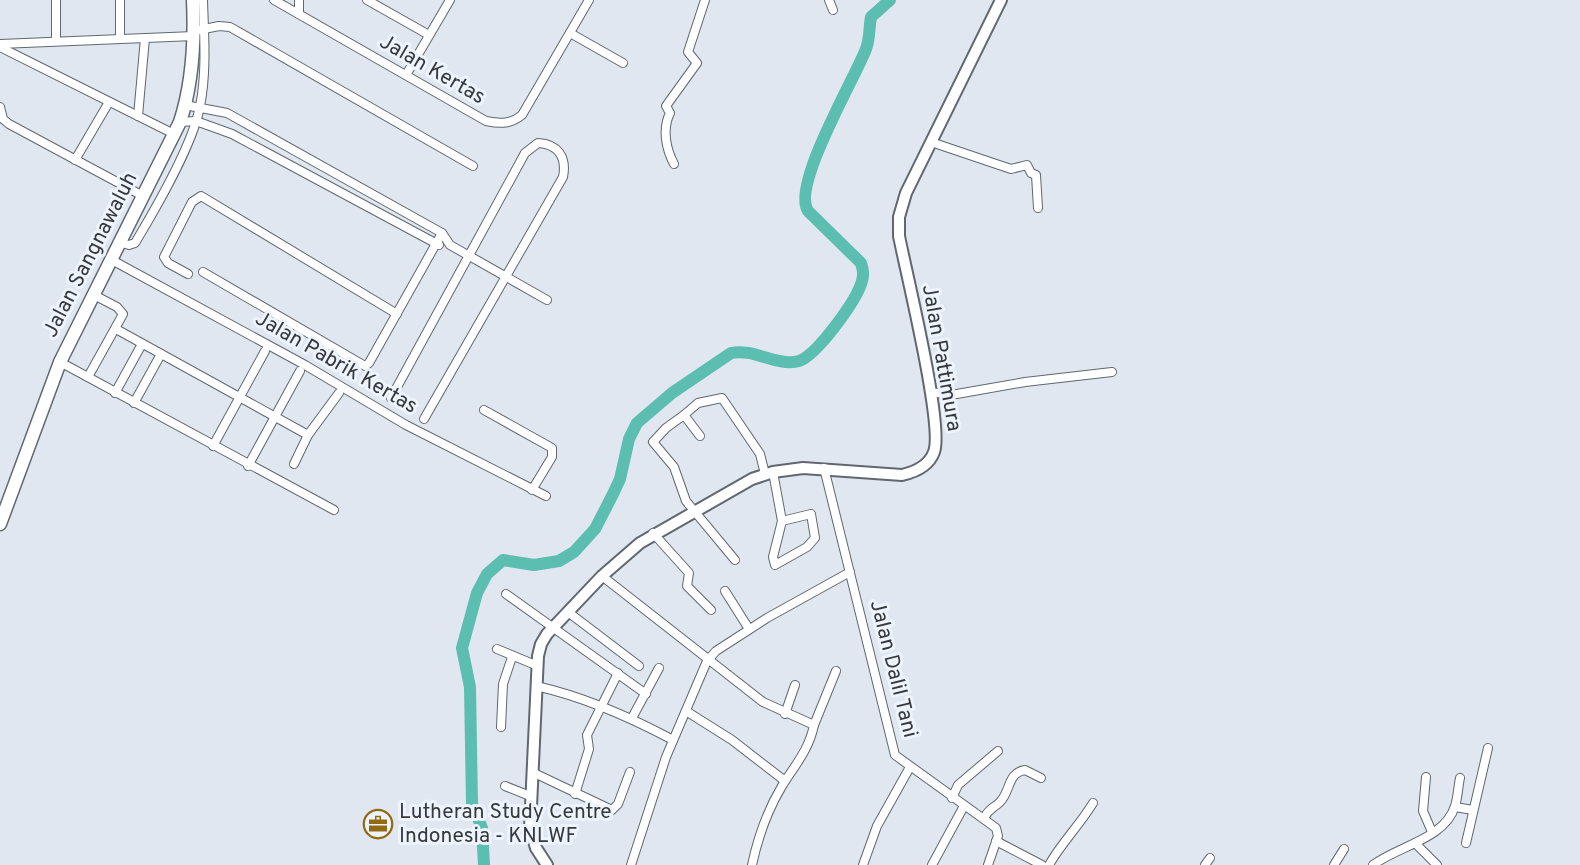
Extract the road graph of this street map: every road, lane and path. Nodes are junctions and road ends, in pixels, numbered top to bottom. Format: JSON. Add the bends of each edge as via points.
{"nodes":[{"id":1,"x":56,"y":0,"type":"edge"},
{"id":2,"x":120,"y":0,"type":"edge"},
{"id":3,"x":193,"y":0,"type":"edge"},
{"id":4,"x":203,"y":0,"type":"edge"},
{"id":5,"x":274,"y":0,"type":"edge"},
{"id":6,"x":299,"y":0,"type":"edge"},
{"id":7,"x":367,"y":0,"type":"edge"},
{"id":8,"x":450,"y":0,"type":"edge"},
{"id":9,"x":589,"y":0,"type":"edge"},
{"id":10,"x":705,"y":0,"type":"edge"},
{"id":11,"x":829,"y":0,"type":"edge"},
{"id":12,"x":1001,"y":0,"type":"edge"},
{"id":13,"x":833,"y":10,"type":"dead end"},
{"id":14,"x":299,"y":14,"type":"junction"},
{"id":15,"x":197,"y":32,"type":"junction"},
{"id":16,"x":570,"y":33,"type":"junction"},
{"id":17,"x":429,"y":35,"type":"junction"},
{"id":18,"x":145,"y":38,"type":"junction"},
{"id":19,"x":120,"y":39,"type":"junction"},
{"id":20,"x":56,"y":41,"type":"junction"},
{"id":21,"x":0,"y":45,"type":"edge"},
{"id":22,"x":623,"y":63,"type":"dead end"},
{"id":23,"x":406,"y":75,"type":"junction"},
{"id":24,"x":109,"y":102,"type":"junction"},
{"id":25,"x":185,"y":105,"type":"junction"},
{"id":26,"x":200,"y":106,"type":"junction"},
{"id":27,"x":0,"y":107,"type":"edge"},
{"id":28,"x":138,"y":116,"type":"junction"},
{"id":29,"x":196,"y":121,"type":"junction"},
{"id":30,"x":180,"y":122,"type":"junction"},
{"id":31,"x":174,"y":134,"type":"junction"},
{"id":32,"x":931,"y":142,"type":"junction"},
{"id":33,"x":75,"y":160,"type":"junction"},
{"id":34,"x":674,"y":164,"type":"dead end"},
{"id":35,"x":473,"y":166,"type":"dead end"},
{"id":36,"x":329,"y":170,"type":"junction"},
{"id":37,"x":321,"y":183,"type":"junction"},
{"id":38,"x":143,"y":196,"type":"junction"},
{"id":39,"x":1038,"y":208,"type":"dead end"},
{"id":40,"x":442,"y":233,"type":"junction"},
{"id":41,"x":118,"y":243,"type":"junction"},
{"id":42,"x":435,"y":244,"type":"junction"},
{"id":43,"x":450,"y":245,"type":"junction"},
{"id":44,"x":469,"y":256,"type":"junction"},
{"id":45,"x":110,"y":259,"type":"junction"},
{"id":46,"x":203,"y":272,"type":"dead end"},
{"id":47,"x":188,"y":274,"type":"dead end"},
{"id":48,"x":509,"y":278,"type":"junction"},
{"id":49,"x":92,"y":294,"type":"junction"},
{"id":50,"x":547,"y":300,"type":"dead end"},
{"id":51,"x":397,"y":314,"type":"junction"},
{"id":52,"x":116,"y":329,"type":"junction"},
{"id":53,"x":142,"y":344,"type":"junction"},
{"id":54,"x":265,"y":351,"type":"dead end"},
{"id":55,"x":161,"y":354,"type":"junction"},
{"id":56,"x":60,"y":362,"type":"junction"},
{"id":57,"x":300,"y":371,"type":"dead end"},
{"id":58,"x":1112,"y":372,"type":"dead end"},
{"id":59,"x":88,"y":377,"type":"junction"},
{"id":60,"x":115,"y":393,"type":"junction"},
{"id":61,"x":339,"y":393,"type":"dead end"},
{"id":62,"x":930,"y":394,"type":"junction"},
{"id":63,"x":240,"y":398,"type":"junction"},
{"id":64,"x":391,"y":398,"type":"dead end"},
{"id":65,"x":134,"y":403,"type":"junction"},
{"id":66,"x":484,"y":410,"type":"dead end"},
{"id":67,"x":684,"y":416,"type":"junction"},
{"id":68,"x":275,"y":417,"type":"junction"},
{"id":69,"x":424,"y":419,"type":"dead end"},
{"id":70,"x":308,"y":435,"type":"junction"},
{"id":71,"x":700,"y":436,"type":"dead end"},
{"id":72,"x":213,"y":446,"type":"junction"},
{"id":73,"x":294,"y":464,"type":"dead end"},
{"id":74,"x":248,"y":466,"type":"junction"},
{"id":75,"x":824,"y":468,"type":"junction"},
{"id":76,"x":769,"y":473,"type":"junction"},
{"id":77,"x":532,"y":490,"type":"junction"},
{"id":78,"x":546,"y":496,"type":"dead end"},
{"id":79,"x":334,"y":510,"type":"dead end"},
{"id":80,"x":694,"y":511,"type":"junction"},
{"id":81,"x":782,"y":520,"type":"junction"},
{"id":82,"x":0,"y":524,"type":"edge"},
{"id":83,"x":653,"y":533,"type":"junction"},
{"id":84,"x":735,"y":560,"type":"dead end"},
{"id":85,"x":850,"y":573,"type":"junction"},
{"id":86,"x":602,"y":576,"type":"junction"},
{"id":87,"x":724,"y":591,"type":"dead end"},
{"id":88,"x":506,"y":594,"type":"dead end"},
{"id":89,"x":711,"y":610,"type":"dead end"},
{"id":90,"x":568,"y":612,"type":"junction"},
{"id":91,"x":554,"y":627,"type":"junction"},
{"id":92,"x":749,"y":629,"type":"junction"},
{"id":93,"x":497,"y":649,"type":"dead end"},
{"id":94,"x":512,"y":657,"type":"junction"},
{"id":95,"x":707,"y":661,"type":"junction"},
{"id":96,"x":538,"y":666,"type":"junction"},
{"id":97,"x":639,"y":666,"type":"dead end"},
{"id":98,"x":659,"y":668,"type":"dead end"},
{"id":99,"x":836,"y":671,"type":"dead end"},
{"id":100,"x":618,"y":673,"type":"junction"},
{"id":101,"x":795,"y":685,"type":"dead end"},
{"id":102,"x":536,"y":686,"type":"junction"},
{"id":103,"x":646,"y":694,"type":"junction"},
{"id":104,"x":599,"y":706,"type":"junction"},
{"id":105,"x":686,"y":711,"type":"junction"},
{"id":106,"x":785,"y":714,"type":"junction"},
{"id":107,"x":632,"y":718,"type":"junction"},
{"id":108,"x":814,"y":725,"type":"junction"},
{"id":109,"x":501,"y":727,"type":"dead end"},
{"id":110,"x":673,"y":740,"type":"junction"},
{"id":111,"x":1488,"y":748,"type":"dead end"},
{"id":112,"x":998,"y":751,"type":"dead end"},
{"id":113,"x":910,"y":767,"type":"junction"},
{"id":114,"x":532,"y":772,"type":"junction"},
{"id":115,"x":630,"y":772,"type":"dead end"},
{"id":116,"x":1426,"y":777,"type":"dead end"},
{"id":117,"x":1041,"y":778,"type":"dead end"},
{"id":118,"x":1460,"y":778,"type":"dead end"},
{"id":119,"x":785,"y":781,"type":"junction"},
{"id":120,"x":505,"y":786,"type":"dead end"},
{"id":121,"x":575,"y":794,"type":"junction"},
{"id":122,"x":530,"y":796,"type":"junction"},
{"id":123,"x":952,"y":798,"type":"junction"},
{"id":124,"x":1093,"y":803,"type":"dead end"},
{"id":125,"x":964,"y":806,"type":"junction"},
{"id":126,"x":1455,"y":807,"type":"junction"},
{"id":127,"x":1473,"y":810,"type":"junction"},
{"id":128,"x":984,"y":818,"type":"junction"},
{"id":129,"x":1432,"y":832,"type":"junction"},
{"id":130,"x":996,"y":841,"type":"junction"},
{"id":131,"x":1416,"y":843,"type":"junction"},
{"id":132,"x":1466,"y":843,"type":"dead end"},
{"id":133,"x":1344,"y":849,"type":"dead end"},
{"id":134,"x":547,"y":865,"type":"edge"},
{"id":135,"x":631,"y":865,"type":"edge"},
{"id":136,"x":752,"y":865,"type":"edge"},
{"id":137,"x":863,"y":865,"type":"edge"},
{"id":138,"x":932,"y":865,"type":"edge"},
{"id":139,"x":988,"y":865,"type":"edge"},
{"id":140,"x":1042,"y":865,"type":"edge"},
{"id":141,"x":1049,"y":865,"type":"edge"},
{"id":142,"x":1334,"y":865,"type":"edge"},
{"id":143,"x":1374,"y":865,"type":"edge"},
{"id":144,"x":1437,"y":865,"type":"edge"}],
"edges":[{"from":1,"to":20,"type":"street"},
{"from":2,"to":19,"type":"street"},
{"from":3,"to":15,"type":"main road","name":"Jalan Sangnawaluh"},
{"from":4,"to":15,"type":"street"},
{"from":5,"to":14,"type":"street","name":"Jalan Kertas"},
{"from":6,"to":14,"type":"street"},
{"from":7,"to":17,"type":"street"},
{"from":8,"to":17,"type":"street"},
{"from":9,"to":16,"type":"street","name":"Jalan Kertas"},
{"from":10,"to":34,"type":"street","via":[[688,52],[697,63],[668,110],[666,120],[666,142]]},
{"from":11,"to":13,"type":"street"},
{"from":12,"to":32,"type":"street","name":"Jalan Pattimura"},
{"from":14,"to":23,"type":"street","name":"Jalan Kertas"},
{"from":15,"to":18,"type":"street"},
{"from":15,"to":25,"type":"main road","name":"Jalan Sangnawaluh"},
{"from":15,"to":26,"type":"street"},
{"from":15,"to":35,"type":"street","via":[[230,27]]},
{"from":16,"to":22,"type":"street"},
{"from":16,"to":23,"type":"street","name":"Jalan Kertas","via":[[522,115],[514,122],[486,122]]},
{"from":17,"to":23,"type":"street"},
{"from":18,"to":19,"type":"street"},
{"from":18,"to":28,"type":"street"},
{"from":19,"to":20,"type":"street"},
{"from":20,"to":21,"type":"street"},
{"from":21,"to":24,"type":"street"},
{"from":24,"to":28,"type":"street"},
{"from":24,"to":33,"type":"street"},
{"from":25,"to":26,"type":"street"},
{"from":25,"to":30,"type":"main road","name":"Jalan Sangnawaluh"},
{"from":26,"to":29,"type":"street"},
{"from":26,"to":36,"type":"street","via":[[227,113]]},
{"from":27,"to":33,"type":"street","via":[[9,124]]},
{"from":28,"to":31,"type":"street"},
{"from":29,"to":30,"type":"street"},
{"from":29,"to":37,"type":"street","via":[[232,134]]},
{"from":29,"to":41,"type":"street","via":[[135,243]]},
{"from":30,"to":31,"type":"main road","name":"Jalan Sangnawaluh"},
{"from":31,"to":38,"type":"main road","name":"Jalan Sangnawaluh"},
{"from":32,"to":39,"type":"street","via":[[1011,169],[1027,165],[1036,175]]},
{"from":32,"to":62,"type":"street","name":"Jalan Pattimura","via":[[899,217],[899,236]]},
{"from":33,"to":38,"type":"street"},
{"from":36,"to":37,"type":"street"},
{"from":36,"to":40,"type":"street"},
{"from":37,"to":42,"type":"street"},
{"from":38,"to":41,"type":"main road","name":"Jalan Sangnawaluh"},
{"from":40,"to":42,"type":"street"},
{"from":40,"to":43,"type":"street"},
{"from":41,"to":45,"type":"main road","name":"Jalan Sangnawaluh"},
{"from":42,"to":43,"type":"street"},
{"from":42,"to":51,"type":"street"},
{"from":43,"to":44,"type":"street"},
{"from":44,"to":48,"type":"street"},
{"from":44,"to":48,"type":"street","via":[[525,153],[538,143],[554,146],[563,158],[563,177]]},
{"from":44,"to":64,"type":"street"},
{"from":45,"to":49,"type":"main road","name":"Jalan Sangnawaluh"},
{"from":45,"to":77,"type":"street","name":"Jalan Pabrik Kertas","via":[[305,364],[406,425]]},
{"from":46,"to":51,"type":"street","via":[[365,366]]},
{"from":47,"to":51,"type":"street","via":[[164,257],[192,202],[201,196]]},
{"from":48,"to":50,"type":"street"},
{"from":48,"to":69,"type":"street"},
{"from":49,"to":52,"type":"street","via":[[122,310]]},
{"from":49,"to":56,"type":"main road","name":"Jalan Sangnawaluh"},
{"from":52,"to":53,"type":"street"},
{"from":52,"to":59,"type":"street"},
{"from":53,"to":55,"type":"street"},
{"from":53,"to":60,"type":"street"},
{"from":54,"to":63,"type":"street"},
{"from":55,"to":63,"type":"street"},
{"from":55,"to":65,"type":"street"},
{"from":56,"to":59,"type":"street"},
{"from":56,"to":82,"type":"main road","name":"Jalan Sangnawaluh"},
{"from":57,"to":68,"type":"street"},
{"from":58,"to":62,"type":"street","via":[[951,395]]},
{"from":59,"to":60,"type":"street"},
{"from":60,"to":65,"type":"street"},
{"from":61,"to":70,"type":"street"},
{"from":62,"to":75,"type":"street","name":"Jalan Pattimura","via":[[935,450],[924,466],[902,475]]},
{"from":63,"to":68,"type":"street"},
{"from":63,"to":72,"type":"street"},
{"from":65,"to":72,"type":"street"},
{"from":66,"to":77,"type":"street","via":[[552,448],[552,457]]},
{"from":67,"to":71,"type":"street"},
{"from":67,"to":76,"type":"street","via":[[698,403],[722,398]]},
{"from":67,"to":80,"type":"street","via":[[653,442],[674,467],[686,501]]},
{"from":68,"to":70,"type":"street"},
{"from":68,"to":74,"type":"street"},
{"from":70,"to":73,"type":"street"},
{"from":72,"to":74,"type":"street"},
{"from":74,"to":79,"type":"street"},
{"from":75,"to":76,"type":"street","name":"Jalan Pattimura"},
{"from":75,"to":85,"type":"street","name":"Jalan Dalil Tani"},
{"from":76,"to":80,"type":"street","name":"Jalan Pattimura"},
{"from":76,"to":81,"type":"street"},
{"from":77,"to":78,"type":"street","name":"Jalan Pabrik Kertas"},
{"from":80,"to":83,"type":"street","name":"Jalan Pattimura"},
{"from":80,"to":84,"type":"street"},
{"from":81,"to":81,"type":"street","via":[[773,556],[775,565],[807,547],[814,538],[811,514]]},
{"from":83,"to":86,"type":"street","name":"Jalan Pattimura"},
{"from":83,"to":89,"type":"street","via":[[689,573],[687,585]]},
{"from":85,"to":92,"type":"street"},
{"from":85,"to":113,"type":"street","name":"Jalan Dalil Tani","via":[[893,749]]},
{"from":86,"to":90,"type":"street","name":"Jalan Pattimura"},
{"from":86,"to":95,"type":"street"},
{"from":87,"to":92,"type":"street"},
{"from":88,"to":91,"type":"street"},
{"from":90,"to":91,"type":"street","name":"Jalan Pattimura"},
{"from":90,"to":97,"type":"street"},
{"from":91,"to":96,"type":"street","name":"Jalan Pattimura","via":[[541,644]]},
{"from":91,"to":100,"type":"street"},
{"from":92,"to":95,"type":"street"},
{"from":93,"to":94,"type":"street"},
{"from":94,"to":96,"type":"street"},
{"from":94,"to":109,"type":"street","via":[[503,684]]},
{"from":95,"to":105,"type":"street"},
{"from":95,"to":106,"type":"street"},
{"from":96,"to":102,"type":"street","name":"Jalan Pattimura"},
{"from":98,"to":103,"type":"street"},
{"from":99,"to":108,"type":"street"},
{"from":100,"to":103,"type":"street"},
{"from":100,"to":104,"type":"street"},
{"from":101,"to":106,"type":"street"},
{"from":102,"to":104,"type":"street"},
{"from":102,"to":114,"type":"street","name":"Jalan Pattimura"},
{"from":103,"to":107,"type":"street"},
{"from":104,"to":107,"type":"street"},
{"from":104,"to":121,"type":"street","via":[[586,738],[589,749]]},
{"from":105,"to":110,"type":"street"},
{"from":105,"to":119,"type":"street"},
{"from":106,"to":108,"type":"street"},
{"from":107,"to":110,"type":"street"},
{"from":108,"to":119,"type":"street","via":[[807,748]]},
{"from":110,"to":135,"type":"street"},
{"from":111,"to":127,"type":"street"},
{"from":112,"to":123,"type":"street","via":[[958,785]]},
{"from":113,"to":123,"type":"street","name":"Jalan Dalil Tani"},
{"from":113,"to":137,"type":"street","via":[[877,826]]},
{"from":114,"to":121,"type":"street"},
{"from":114,"to":122,"type":"street","name":"Jalan Pattimura"},
{"from":115,"to":121,"type":"street","via":[[612,810]]},
{"from":116,"to":129,"type":"street","via":[[1423,811]]},
{"from":117,"to":128,"type":"street","via":[[1025,770],[1017,773],[1001,800]]},
{"from":118,"to":126,"type":"street"},
{"from":119,"to":136,"type":"street","via":[[766,816]]},
{"from":120,"to":122,"type":"street"},
{"from":122,"to":134,"type":"street","name":"Jalan Pattimura","via":[[531,838]]},
{"from":123,"to":125,"type":"street","name":"Jalan Dalil Tani"},
{"from":124,"to":141,"type":"street"},
{"from":125,"to":128,"type":"street","name":"Jalan Dalil Tani"},
{"from":125,"to":138,"type":"street"},
{"from":126,"to":127,"type":"street"},
{"from":126,"to":129,"type":"street"},
{"from":127,"to":132,"type":"street"},
{"from":128,"to":130,"type":"street","via":[[996,828]]},
{"from":129,"to":131,"type":"street"},
{"from":130,"to":139,"type":"street"},
{"from":130,"to":140,"type":"street"},
{"from":131,"to":143,"type":"street"},
{"from":131,"to":144,"type":"street"},
{"from":133,"to":142,"type":"street"}]}
